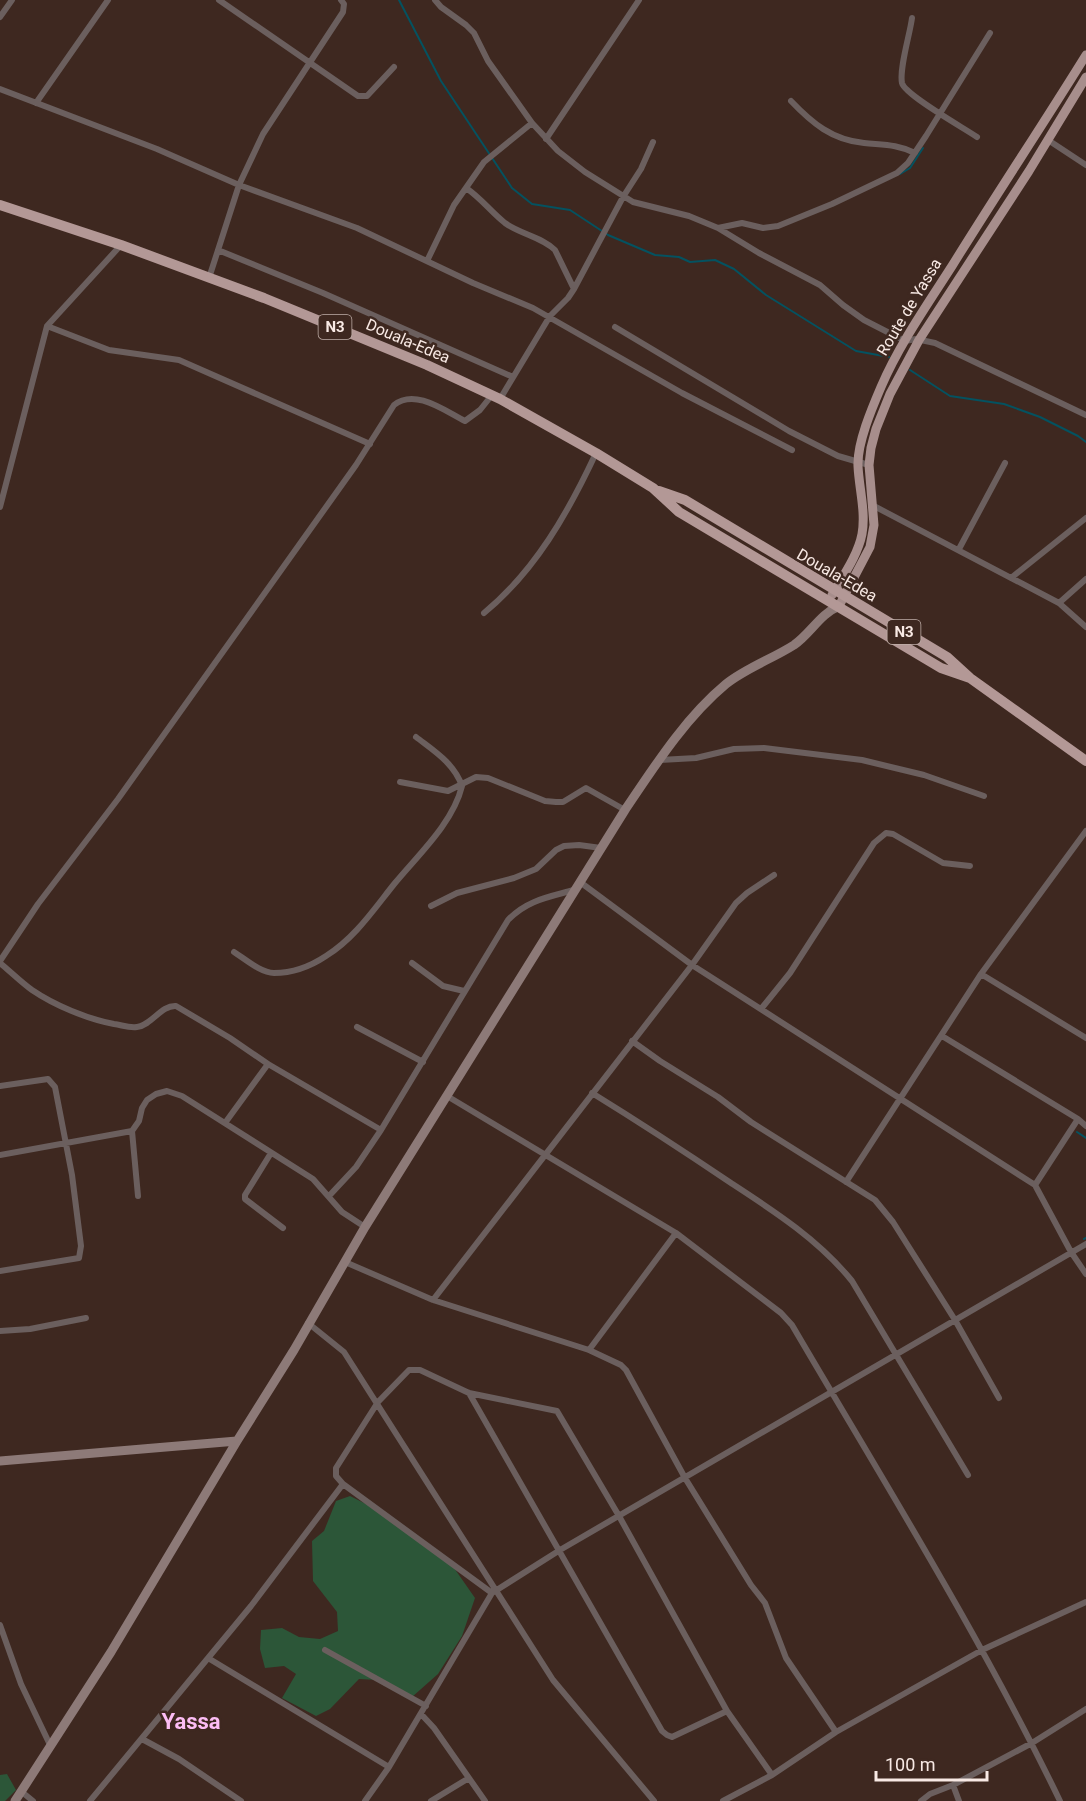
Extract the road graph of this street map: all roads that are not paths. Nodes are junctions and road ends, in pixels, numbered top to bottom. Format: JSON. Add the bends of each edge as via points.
{"nodes":[{"id":1,"x":12,"y":0,"type":"edge"},
{"id":2,"x":108,"y":0,"type":"edge"},
{"id":3,"x":219,"y":0,"type":"edge"},
{"id":4,"x":341,"y":0,"type":"edge"},
{"id":5,"x":435,"y":0,"type":"edge"},
{"id":6,"x":639,"y":0,"type":"edge"},
{"id":7,"x":0,"y":17,"type":"edge"},
{"id":8,"x":912,"y":18,"type":"dead end"},
{"id":9,"x":990,"y":33,"type":"dead end"},
{"id":10,"x":1086,"y":55,"type":"edge"},
{"id":11,"x":310,"y":63,"type":"junction"},
{"id":12,"x":394,"y":67,"type":"dead end"},
{"id":13,"x":1086,"y":77,"type":"edge"},
{"id":14,"x":0,"y":89,"type":"edge"},
{"id":15,"x":791,"y":101,"type":"dead end"},
{"id":16,"x":36,"y":103,"type":"junction"},
{"id":17,"x":939,"y":113,"type":"junction"},
{"id":18,"x":532,"y":123,"type":"junction"},
{"id":19,"x":977,"y":136,"type":"dead end"},
{"id":20,"x":546,"y":139,"type":"junction"},
{"id":21,"x":1048,"y":140,"type":"junction"},
{"id":22,"x":653,"y":142,"type":"dead end"},
{"id":23,"x":915,"y":153,"type":"junction"},
{"id":24,"x":1018,"y":163,"type":"junction"},
{"id":25,"x":1086,"y":165,"type":"edge"},
{"id":26,"x":1029,"y":171,"type":"junction"},
{"id":27,"x":239,"y":185,"type":"junction"},
{"id":28,"x":466,"y":188,"type":"junction"},
{"id":29,"x":623,"y":197,"type":"junction"},
{"id":30,"x":0,"y":205,"type":"edge"},
{"id":31,"x":718,"y":228,"type":"junction"},
{"id":32,"x":121,"y":245,"type":"junction"},
{"id":33,"x":218,"y":250,"type":"junction"},
{"id":34,"x":427,"y":261,"type":"junction"},
{"id":35,"x":209,"y":278,"type":"junction"},
{"id":36,"x":574,"y":289,"type":"junction"},
{"id":37,"x":550,"y":316,"type":"junction"},
{"id":38,"x":47,"y":326,"type":"junction"},
{"id":39,"x":615,"y":327,"type":"dead end"},
{"id":40,"x":919,"y":340,"type":"junction"},
{"id":41,"x":906,"y":341,"type":"junction"},
{"id":42,"x":513,"y":377,"type":"junction"},
{"id":43,"x":496,"y":397,"type":"junction"},
{"id":44,"x":1086,"y":415,"type":"edge"},
{"id":45,"x":370,"y":444,"type":"junction"},
{"id":46,"x":792,"y":450,"type":"dead end"},
{"id":47,"x":596,"y":453,"type":"junction"},
{"id":48,"x":858,"y":463,"type":"junction"},
{"id":49,"x":1005,"y":464,"type":"dead end"},
{"id":50,"x":869,"y":465,"type":"junction"},
{"id":51,"x":873,"y":505,"type":"junction"},
{"id":52,"x":0,"y":507,"type":"edge"},
{"id":53,"x":1086,"y":518,"type":"edge"},
{"id":54,"x":959,"y":549,"type":"junction"},
{"id":55,"x":1011,"y":578,"type":"junction"},
{"id":56,"x":1085,"y":582,"type":"edge"},
{"id":57,"x":835,"y":601,"type":"junction"},
{"id":58,"x":1059,"y":603,"type":"junction"},
{"id":59,"x":484,"y":613,"type":"dead end"},
{"id":60,"x":1086,"y":627,"type":"edge"},
{"id":61,"x":416,"y":737,"type":"dead end"},
{"id":62,"x":659,"y":760,"type":"junction"},
{"id":63,"x":1086,"y":761,"type":"edge"},
{"id":64,"x":400,"y":782,"type":"dead end"},
{"id":65,"x":462,"y":786,"type":"junction"},
{"id":66,"x":984,"y":796,"type":"dead end"},
{"id":67,"x":625,"y":810,"type":"junction"},
{"id":68,"x":1086,"y":831,"type":"edge"},
{"id":69,"x":601,"y":848,"type":"junction"},
{"id":70,"x":970,"y":866,"type":"dead end"},
{"id":71,"x":774,"y":875,"type":"dead end"},
{"id":72,"x":577,"y":886,"type":"junction"},
{"id":73,"x":431,"y":906,"type":"dead end"},
{"id":74,"x":234,"y":952,"type":"dead end"},
{"id":75,"x":0,"y":962,"type":"edge"},
{"id":76,"x":412,"y":963,"type":"dead end"},
{"id":77,"x":692,"y":965,"type":"junction"},
{"id":78,"x":981,"y":974,"type":"junction"},
{"id":79,"x":464,"y":991,"type":"junction"},
{"id":80,"x":761,"y":1010,"type":"junction"},
{"id":81,"x":357,"y":1027,"type":"dead end"},
{"id":82,"x":942,"y":1036,"type":"junction"},
{"id":83,"x":1086,"y":1038,"type":"edge"},
{"id":84,"x":632,"y":1041,"type":"junction"},
{"id":85,"x":423,"y":1062,"type":"junction"},
{"id":86,"x":268,"y":1064,"type":"junction"},
{"id":87,"x":0,"y":1086,"type":"edge"},
{"id":88,"x":592,"y":1093,"type":"junction"},
{"id":89,"x":447,"y":1096,"type":"junction"},
{"id":90,"x":900,"y":1100,"type":"junction"},
{"id":91,"x":1078,"y":1119,"type":"junction"},
{"id":92,"x":225,"y":1123,"type":"junction"},
{"id":93,"x":1086,"y":1126,"type":"edge"},
{"id":94,"x":381,"y":1130,"type":"junction"},
{"id":95,"x":132,"y":1131,"type":"junction"},
{"id":96,"x":65,"y":1142,"type":"junction"},
{"id":97,"x":271,"y":1153,"type":"junction"},
{"id":98,"x":0,"y":1155,"type":"edge"},
{"id":99,"x":545,"y":1156,"type":"junction"},
{"id":100,"x":846,"y":1182,"type":"junction"},
{"id":101,"x":1035,"y":1185,"type":"junction"},
{"id":102,"x":138,"y":1196,"type":"dead end"},
{"id":103,"x":329,"y":1196,"type":"junction"},
{"id":104,"x":365,"y":1227,"type":"junction"},
{"id":105,"x":283,"y":1228,"type":"dead end"},
{"id":106,"x":676,"y":1233,"type":"junction"},
{"id":107,"x":1086,"y":1244,"type":"edge"},
{"id":108,"x":1071,"y":1252,"type":"junction"},
{"id":109,"x":345,"y":1262,"type":"junction"},
{"id":110,"x":0,"y":1270,"type":"edge"},
{"id":111,"x":1086,"y":1274,"type":"edge"},
{"id":112,"x":433,"y":1300,"type":"junction"},
{"id":113,"x":86,"y":1318,"type":"dead end"},
{"id":114,"x":955,"y":1320,"type":"junction"},
{"id":115,"x":309,"y":1323,"type":"junction"},
{"id":116,"x":0,"y":1331,"type":"edge"},
{"id":117,"x":589,"y":1350,"type":"junction"},
{"id":118,"x":895,"y":1355,"type":"junction"},
{"id":119,"x":831,"y":1392,"type":"junction"},
{"id":120,"x":469,"y":1393,"type":"junction"},
{"id":121,"x":999,"y":1398,"type":"dead end"},
{"id":122,"x":378,"y":1402,"type":"junction"},
{"id":123,"x":237,"y":1441,"type":"junction"},
{"id":124,"x":0,"y":1461,"type":"edge"},
{"id":125,"x":968,"y":1475,"type":"dead end"},
{"id":126,"x":685,"y":1478,"type":"junction"},
{"id":127,"x":343,"y":1484,"type":"junction"},
{"id":128,"x":619,"y":1516,"type":"junction"},
{"id":129,"x":560,"y":1550,"type":"junction"},
{"id":130,"x":494,"y":1591,"type":"junction"},
{"id":131,"x":1086,"y":1602,"type":"edge"},
{"id":132,"x":0,"y":1625,"type":"edge"},
{"id":133,"x":325,"y":1650,"type":"dead end"},
{"id":134,"x":982,"y":1650,"type":"junction"},
{"id":135,"x":208,"y":1659,"type":"junction"},
{"id":136,"x":426,"y":1706,"type":"junction"},
{"id":137,"x":1086,"y":1709,"type":"edge"},
{"id":138,"x":727,"y":1711,"type":"junction"},
{"id":139,"x":421,"y":1714,"type":"junction"},
{"id":140,"x":836,"y":1732,"type":"junction"},
{"id":141,"x":142,"y":1739,"type":"junction"},
{"id":142,"x":1032,"y":1743,"type":"junction"},
{"id":143,"x":51,"y":1747,"type":"junction"},
{"id":144,"x":389,"y":1767,"type":"junction"},
{"id":145,"x":772,"y":1775,"type":"junction"},
{"id":146,"x":469,"y":1778,"type":"junction"},
{"id":147,"x":953,"y":1785,"type":"junction"},
{"id":148,"x":22,"y":1791,"type":"junction"},
{"id":149,"x":15,"y":1801,"type":"edge"},
{"id":150,"x":33,"y":1801,"type":"edge"},
{"id":151,"x":90,"y":1801,"type":"edge"},
{"id":152,"x":240,"y":1801,"type":"edge"},
{"id":153,"x":365,"y":1801,"type":"edge"},
{"id":154,"x":431,"y":1801,"type":"edge"},
{"id":155,"x":485,"y":1801,"type":"edge"},
{"id":156,"x":654,"y":1801,"type":"edge"},
{"id":157,"x":723,"y":1801,"type":"edge"},
{"id":158,"x":921,"y":1801,"type":"edge"},
{"id":159,"x":959,"y":1801,"type":"edge"},
{"id":160,"x":1060,"y":1801,"type":"edge"}],
"edges":[{"from":1,"to":7,"type":"street"},
{"from":2,"to":16,"type":"street"},
{"from":3,"to":11,"type":"street"},
{"from":4,"to":11,"type":"street","via":[[343,12]]},
{"from":5,"to":18,"type":"street","via":[[474,33],[488,61]]},
{"from":6,"to":20,"type":"street"},
{"from":8,"to":17,"type":"street","via":[[902,83]]},
{"from":9,"to":17,"type":"street"},
{"from":10,"to":24,"type":"main road","name":"Route de Yassa"},
{"from":11,"to":12,"type":"street","via":[[364,97]]},
{"from":11,"to":27,"type":"street","via":[[263,134]]},
{"from":13,"to":21,"type":"main road","name":"Route de Yassa"},
{"from":14,"to":16,"type":"street"},
{"from":15,"to":23,"type":"street","via":[[831,135],[901,146]]},
{"from":16,"to":27,"type":"street"},
{"from":17,"to":19,"type":"street"},
{"from":17,"to":23,"type":"street"},
{"from":18,"to":20,"type":"street"},
{"from":18,"to":28,"type":"street","via":[[484,162]]},
{"from":20,"to":29,"type":"street"},
{"from":21,"to":25,"type":"street"},
{"from":21,"to":26,"type":"main road","name":"Route de Yassa"},
{"from":22,"to":29,"type":"street"},
{"from":23,"to":31,"type":"street","via":[[897,173],[778,226],[742,224]]},
{"from":24,"to":26,"type":"main road"},
{"from":24,"to":41,"type":"main road","name":"Route de Yassa"},
{"from":26,"to":40,"type":"main road","name":"Route de Yassa"},
{"from":27,"to":33,"type":"street"},
{"from":27,"to":34,"type":"street","via":[[357,228]]},
{"from":28,"to":34,"type":"street"},
{"from":28,"to":36,"type":"street","via":[[516,230],[550,245]]},
{"from":29,"to":31,"type":"street"},
{"from":29,"to":36,"type":"street"},
{"from":30,"to":32,"type":"highway","name":"Douala-Edea","number":"N3"},
{"from":31,"to":41,"type":"street","via":[[820,285],[864,320]]},
{"from":32,"to":35,"type":"highway","name":"Douala-Edea","number":"N3"},
{"from":32,"to":38,"type":"street"},
{"from":33,"to":35,"type":"street"},
{"from":33,"to":42,"type":"street"},
{"from":34,"to":37,"type":"street"},
{"from":35,"to":43,"type":"highway","name":"Douala-Edea","number":"N3","via":[[351,333]]},
{"from":36,"to":37,"type":"street"},
{"from":37,"to":42,"type":"street"},
{"from":37,"to":46,"type":"street","via":[[682,393]]},
{"from":38,"to":45,"type":"street","via":[[109,350],[179,360]]},
{"from":38,"to":52,"type":"street"},
{"from":39,"to":48,"type":"street","via":[[789,431]]},
{"from":40,"to":41,"type":"street"},
{"from":40,"to":44,"type":"street","via":[[935,343]]},
{"from":40,"to":50,"type":"main road","name":"Route de Yassa","via":[[884,407]]},
{"from":41,"to":48,"type":"main road","name":"Route de Yassa","via":[[888,371],[868,419]]},
{"from":42,"to":43,"type":"street"},
{"from":43,"to":45,"type":"street","via":[[465,421],[420,399],[400,400]]},
{"from":43,"to":47,"type":"highway","name":"Douala-Edea","number":"N3"},
{"from":45,"to":75,"type":"street"},
{"from":47,"to":57,"type":"highway","name":"Douala-Edea","number":"N3","via":[[653,488],[679,512]]},
{"from":47,"to":59,"type":"street","via":[[550,538],[507,594]]},
{"from":48,"to":50,"type":"street"},
{"from":48,"to":57,"type":"main road","name":"Route de Yassa","via":[[862,532]]},
{"from":49,"to":54,"type":"street"},
{"from":50,"to":51,"type":"main road","name":"Route de Yassa"},
{"from":51,"to":54,"type":"street"},
{"from":51,"to":57,"type":"main road","name":"Route de Yassa","via":[[870,547]]},
{"from":53,"to":55,"type":"street"},
{"from":54,"to":55,"type":"street"},
{"from":55,"to":58,"type":"street"},
{"from":56,"to":58,"type":"street"},
{"from":57,"to":62,"type":"main road","via":[[795,644],[728,682],[706,702]]},
{"from":57,"to":63,"type":"highway","name":"Douala-Edea","number":"N3","via":[[941,668],[970,678]]},
{"from":58,"to":60,"type":"street"},
{"from":61,"to":65,"type":"street","via":[[443,757]]},
{"from":62,"to":66,"type":"street","via":[[764,748],[862,760],[924,775]]},
{"from":62,"to":67,"type":"main road"},
{"from":64,"to":65,"type":"street","via":[[439,791]]},
{"from":65,"to":67,"type":"street","via":[[476,777],[488,778],[556,802],[586,788]]},
{"from":65,"to":74,"type":"street","via":[[451,811],[423,852],[351,938],[326,957],[305,967],[270,973]]},
{"from":67,"to":69,"type":"main road"},
{"from":68,"to":78,"type":"street"},
{"from":69,"to":72,"type":"main road"},
{"from":69,"to":73,"type":"street","via":[[564,846],[536,869],[457,892]]},
{"from":70,"to":80,"type":"street","via":[[943,863],[893,834],[882,835]]},
{"from":71,"to":77,"type":"street","via":[[736,903]]},
{"from":72,"to":77,"type":"street"},
{"from":72,"to":79,"type":"street","via":[[519,908]]},
{"from":72,"to":89,"type":"main road"},
{"from":75,"to":86,"type":"street","via":[[32,990],[102,1022],[127,1028],[143,1026],[176,1006]]},
{"from":76,"to":79,"type":"street","via":[[443,986]]},
{"from":77,"to":80,"type":"street"},
{"from":77,"to":84,"type":"street"},
{"from":78,"to":82,"type":"street"},
{"from":78,"to":83,"type":"street"},
{"from":79,"to":85,"type":"street"},
{"from":80,"to":90,"type":"street"},
{"from":81,"to":85,"type":"street"},
{"from":82,"to":90,"type":"street"},
{"from":82,"to":91,"type":"street"},
{"from":84,"to":88,"type":"street"},
{"from":84,"to":100,"type":"street"},
{"from":85,"to":94,"type":"street"},
{"from":86,"to":92,"type":"street"},
{"from":86,"to":94,"type":"street"},
{"from":87,"to":96,"type":"street","via":[[48,1079],[55,1087]]},
{"from":88,"to":99,"type":"street"},
{"from":88,"to":118,"type":"street","via":[[761,1202],[816,1244],[852,1281]]},
{"from":89,"to":99,"type":"street"},
{"from":89,"to":104,"type":"main road"},
{"from":90,"to":100,"type":"street"},
{"from":90,"to":101,"type":"street"},
{"from":91,"to":93,"type":"street"},
{"from":91,"to":101,"type":"street"},
{"from":92,"to":95,"type":"street","via":[[167,1091],[151,1095]]},
{"from":92,"to":97,"type":"street"},
{"from":94,"to":103,"type":"street","via":[[356,1167]]},
{"from":95,"to":96,"type":"street"},
{"from":95,"to":102,"type":"street"},
{"from":96,"to":98,"type":"street"},
{"from":96,"to":110,"type":"street","via":[[80,1231],[79,1258]]},
{"from":97,"to":103,"type":"street","via":[[313,1179]]},
{"from":97,"to":105,"type":"street","via":[[245,1199]]},
{"from":99,"to":106,"type":"street"},
{"from":99,"to":112,"type":"street"},
{"from":100,"to":114,"type":"street","via":[[884,1210]]},
{"from":101,"to":108,"type":"street"},
{"from":103,"to":104,"type":"street","via":[[342,1212]]},
{"from":104,"to":109,"type":"main road"},
{"from":106,"to":117,"type":"street"},
{"from":106,"to":119,"type":"street","via":[[781,1313]]},
{"from":107,"to":108,"type":"street"},
{"from":108,"to":111,"type":"street"},
{"from":108,"to":114,"type":"street"},
{"from":109,"to":112,"type":"street"},
{"from":109,"to":115,"type":"main road"},
{"from":112,"to":117,"type":"street"},
{"from":113,"to":116,"type":"street"},
{"from":114,"to":118,"type":"street"},
{"from":114,"to":121,"type":"street"},
{"from":115,"to":122,"type":"street","via":[[344,1352]]},
{"from":115,"to":123,"type":"main road"},
{"from":117,"to":126,"type":"street","via":[[626,1370]]},
{"from":118,"to":119,"type":"street"},
{"from":118,"to":125,"type":"street"},
{"from":119,"to":126,"type":"street"},
{"from":119,"to":134,"type":"street"},
{"from":120,"to":122,"type":"street","via":[[414,1369]]},
{"from":120,"to":128,"type":"street","via":[[556,1411]]},
{"from":120,"to":129,"type":"street"},
{"from":122,"to":127,"type":"street","via":[[336,1468],[336,1476]]},
{"from":122,"to":130,"type":"street"},
{"from":123,"to":124,"type":"main road"},
{"from":123,"to":143,"type":"main road"},
{"from":126,"to":128,"type":"street"},
{"from":126,"to":140,"type":"street","via":[[765,1603],[786,1658]]},
{"from":127,"to":130,"type":"street"},
{"from":127,"to":135,"type":"street"},
{"from":128,"to":129,"type":"street"},
{"from":128,"to":138,"type":"street"},
{"from":129,"to":130,"type":"street"},
{"from":129,"to":138,"type":"street","via":[[667,1736]]},
{"from":130,"to":136,"type":"street"},
{"from":130,"to":156,"type":"street","via":[[553,1680]]},
{"from":131,"to":134,"type":"street"},
{"from":132,"to":143,"type":"street","via":[[21,1684]]},
{"from":133,"to":136,"type":"street"},
{"from":134,"to":140,"type":"street"},
{"from":134,"to":142,"type":"street"},
{"from":135,"to":141,"type":"street"},
{"from":135,"to":144,"type":"street"},
{"from":136,"to":139,"type":"street"},
{"from":137,"to":142,"type":"street"},
{"from":138,"to":145,"type":"street"},
{"from":139,"to":144,"type":"street"},
{"from":139,"to":146,"type":"street"},
{"from":140,"to":145,"type":"street"},
{"from":141,"to":151,"type":"street"},
{"from":141,"to":152,"type":"street"},
{"from":142,"to":147,"type":"street"},
{"from":142,"to":160,"type":"street"},
{"from":143,"to":148,"type":"main road"},
{"from":144,"to":153,"type":"street"},
{"from":145,"to":157,"type":"street"},
{"from":146,"to":154,"type":"street"},
{"from":146,"to":155,"type":"street"},
{"from":147,"to":158,"type":"street"},
{"from":147,"to":159,"type":"street"},
{"from":148,"to":149,"type":"main road"},
{"from":148,"to":150,"type":"street"}]}
